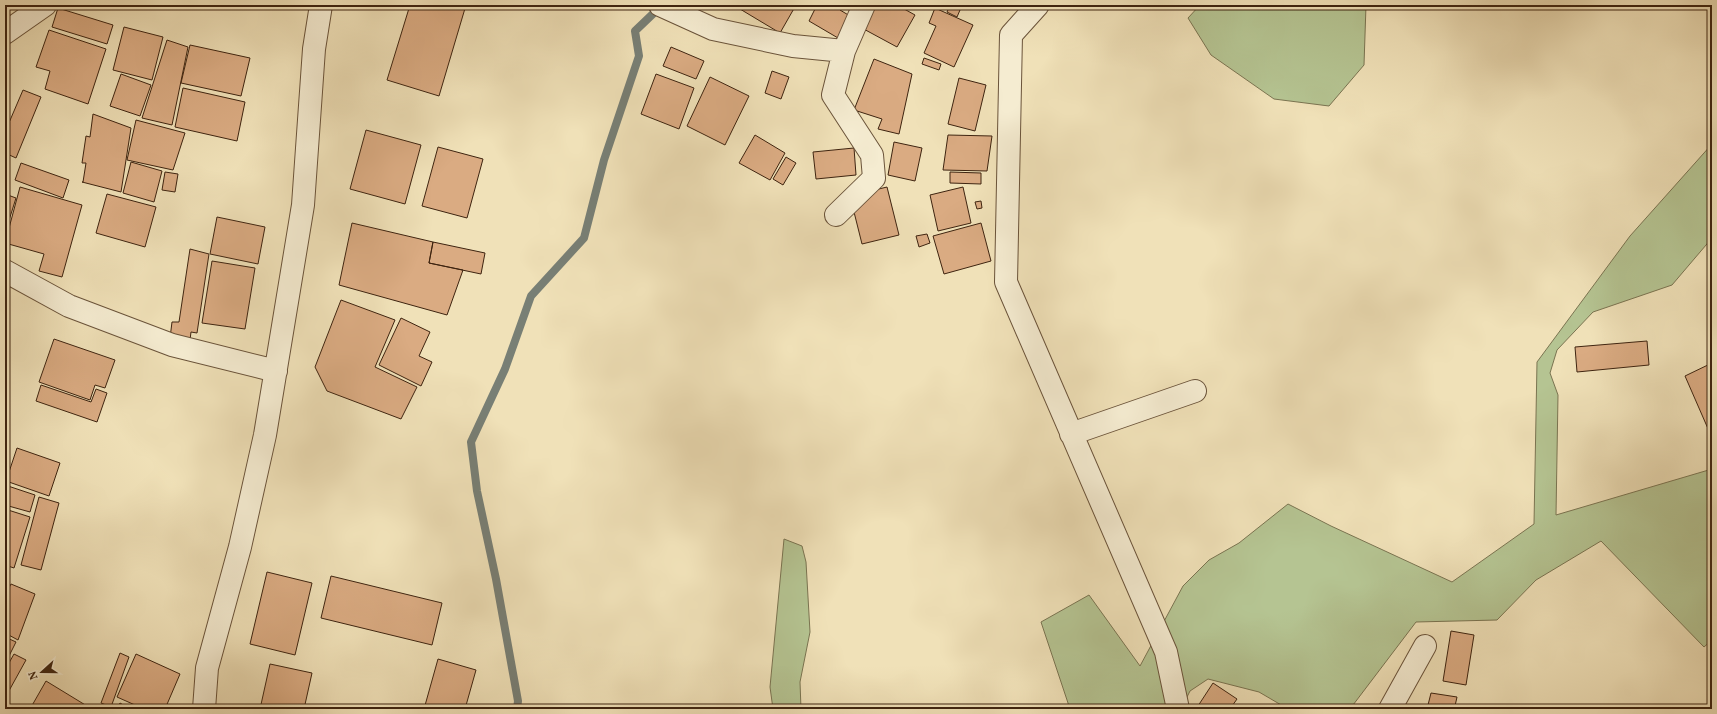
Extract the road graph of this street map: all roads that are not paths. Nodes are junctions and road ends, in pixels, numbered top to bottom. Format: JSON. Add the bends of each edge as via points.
{"nodes":[{"id":1,"x":45,"y":5,"type":"edge"},
{"id":2,"x":321,"y":5,"type":"edge"},
{"id":3,"x":660,"y":5,"type":"edge"},
{"id":4,"x":864,"y":5,"type":"edge"},
{"id":5,"x":1038,"y":5,"type":"edge"},
{"id":6,"x":5,"y":33,"type":"edge"},
{"id":7,"x":844,"y":52,"type":"junction"},
{"id":8,"x":836,"y":215,"type":"dead end"},
{"id":9,"x":5,"y":271,"type":"edge"},
{"id":10,"x":276,"y":371,"type":"junction"},
{"id":11,"x":1195,"y":390,"type":"dead end"},
{"id":12,"x":1071,"y":434,"type":"junction"},
{"id":13,"x":1425,"y":646,"type":"dead end"},
{"id":14,"x":204,"y":709,"type":"edge"},
{"id":15,"x":1178,"y":709,"type":"edge"},
{"id":16,"x":1390,"y":709,"type":"edge"}],
"edges":[{"from":1,"to":6,"type":"street"},
{"from":2,"to":10,"type":"street","via":[[314,49],[303,205]]},
{"from":3,"to":7,"type":"street","via":[[713,29],[793,46]]},
{"from":4,"to":7,"type":"street"},
{"from":5,"to":12,"type":"street","via":[[1011,35],[1006,282]]},
{"from":7,"to":8,"type":"street","via":[[833,95],[872,155],[874,178]]},
{"from":9,"to":10,"type":"street","via":[[69,306],[172,345]]},
{"from":10,"to":14,"type":"street","via":[[265,435],[240,547],[207,668]]},
{"from":11,"to":12,"type":"street"},
{"from":12,"to":15,"type":"street","via":[[1166,652]]},
{"from":13,"to":16,"type":"street"}]}
